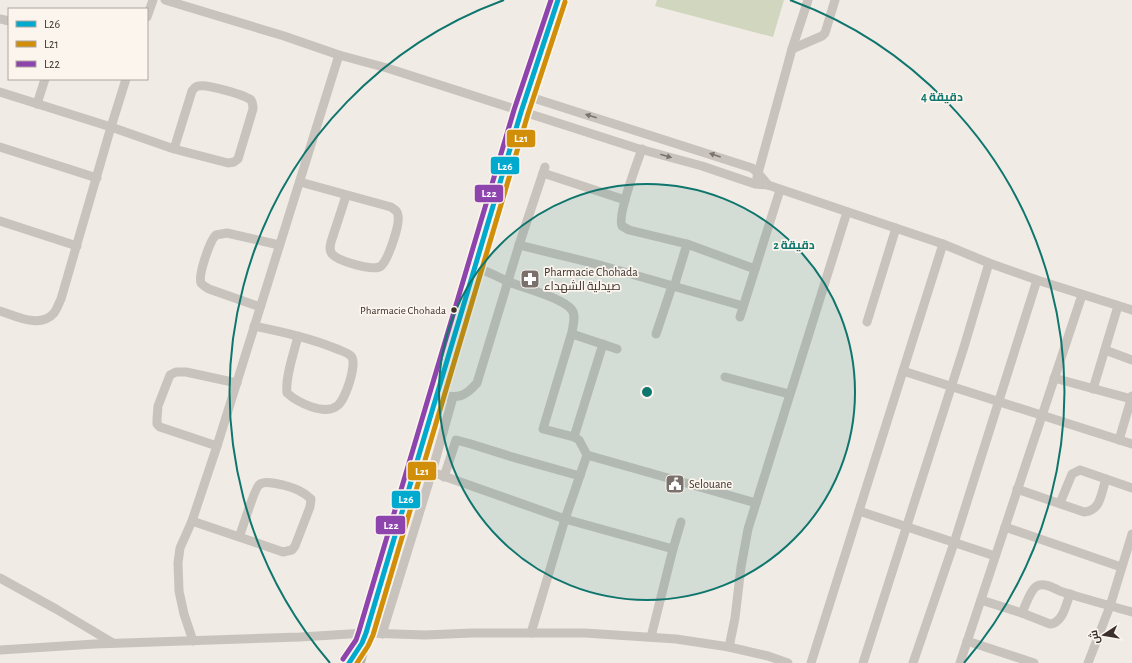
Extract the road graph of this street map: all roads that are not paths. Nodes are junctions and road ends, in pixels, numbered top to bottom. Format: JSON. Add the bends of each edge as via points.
{"nodes":[{"id":1,"x":153,"y":0,"type":"edge"},
{"id":2,"x":165,"y":0,"type":"edge"},
{"id":3,"x":558,"y":0,"type":"edge"},
{"id":4,"x":808,"y":0,"type":"edge"},
{"id":5,"x":835,"y":0,"type":"edge"},
{"id":6,"x":148,"y":14,"type":"edge"},
{"id":7,"x":792,"y":48,"type":"junction"},
{"id":8,"x":339,"y":55,"type":"junction"},
{"id":9,"x":44,"y":80,"type":"edge"},
{"id":10,"x":126,"y":80,"type":"edge"},
{"id":11,"x":0,"y":92,"type":"edge"},
{"id":12,"x":527,"y":96,"type":"junction"},
{"id":13,"x":37,"y":104,"type":"junction"},
{"id":14,"x":521,"y":112,"type":"junction"},
{"id":15,"x":111,"y":127,"type":"junction"},
{"id":16,"x":0,"y":147,"type":"edge"},
{"id":17,"x":174,"y":149,"type":"junction"},
{"id":18,"x":642,"y":149,"type":"junction"},
{"id":19,"x":758,"y":173,"type":"junction"},
{"id":20,"x":97,"y":178,"type":"junction"},
{"id":21,"x":300,"y":182,"type":"junction"},
{"id":22,"x":755,"y":184,"type":"junction"},
{"id":23,"x":768,"y":184,"type":"junction"},
{"id":24,"x":780,"y":190,"type":"junction"},
{"id":25,"x":346,"y":196,"type":"junction"},
{"id":26,"x":626,"y":200,"type":"junction"},
{"id":27,"x":847,"y":212,"type":"junction"},
{"id":28,"x":0,"y":221,"type":"edge"},
{"id":29,"x":896,"y":228,"type":"junction"},
{"id":30,"x":687,"y":244,"type":"junction"},
{"id":31,"x":943,"y":244,"type":"junction"},
{"id":32,"x":279,"y":245,"type":"junction"},
{"id":33,"x":519,"y":245,"type":"junction"},
{"id":34,"x":77,"y":246,"type":"junction"},
{"id":35,"x":989,"y":263,"type":"junction"},
{"id":36,"x":475,"y":267,"type":"junction"},
{"id":37,"x":755,"y":269,"type":"junction"},
{"id":38,"x":1037,"y":280,"type":"junction"},
{"id":39,"x":508,"y":282,"type":"junction"},
{"id":40,"x":673,"y":286,"type":"junction"},
{"id":41,"x":1082,"y":295,"type":"junction"},
{"id":42,"x":743,"y":306,"type":"junction"},
{"id":43,"x":1118,"y":306,"type":"junction"},
{"id":44,"x":260,"y":307,"type":"junction"},
{"id":45,"x":1132,"y":310,"type":"edge"},
{"id":46,"x":0,"y":311,"type":"edge"},
{"id":47,"x":740,"y":317,"type":"dead end"},
{"id":48,"x":867,"y":322,"type":"dead end"},
{"id":49,"x":254,"y":326,"type":"junction"},
{"id":50,"x":572,"y":334,"type":"junction"},
{"id":51,"x":656,"y":334,"type":"dead end"},
{"id":52,"x":298,"y":336,"type":"junction"},
{"id":53,"x":603,"y":344,"type":"junction"},
{"id":54,"x":617,"y":349,"type":"dead end"},
{"id":55,"x":1105,"y":350,"type":"junction"},
{"id":56,"x":1132,"y":360,"type":"edge"},
{"id":57,"x":903,"y":372,"type":"junction"},
{"id":58,"x":725,"y":377,"type":"dead end"},
{"id":59,"x":1054,"y":378,"type":"junction"},
{"id":60,"x":237,"y":383,"type":"junction"},
{"id":61,"x":951,"y":387,"type":"junction"},
{"id":62,"x":1093,"y":388,"type":"junction"},
{"id":63,"x":789,"y":394,"type":"junction"},
{"id":64,"x":436,"y":395,"type":"junction"},
{"id":65,"x":453,"y":397,"type":"junction"},
{"id":66,"x":1132,"y":397,"type":"edge"},
{"id":67,"x":998,"y":402,"type":"junction"},
{"id":68,"x":1042,"y":416,"type":"junction"},
{"id":69,"x":574,"y":437,"type":"junction"},
{"id":70,"x":1119,"y":440,"type":"junction"},
{"id":71,"x":1132,"y":444,"type":"edge"},
{"id":72,"x":217,"y":446,"type":"junction"},
{"id":73,"x":587,"y":455,"type":"junction"},
{"id":74,"x":432,"y":472,"type":"junction"},
{"id":75,"x":580,"y":476,"type":"junction"},
{"id":76,"x":444,"y":477,"type":"junction"},
{"id":77,"x":1106,"y":479,"type":"junction"},
{"id":78,"x":1132,"y":488,"type":"edge"},
{"id":79,"x":1017,"y":489,"type":"junction"},
{"id":80,"x":756,"y":503,"type":"junction"},
{"id":81,"x":1060,"y":503,"type":"junction"},
{"id":82,"x":858,"y":511,"type":"junction"},
{"id":83,"x":565,"y":519,"type":"junction"},
{"id":84,"x":192,"y":521,"type":"junction"},
{"id":85,"x":681,"y":522,"type":"dead end"},
{"id":86,"x":907,"y":527,"type":"junction"},
{"id":87,"x":1005,"y":527,"type":"junction"},
{"id":88,"x":1132,"y":534,"type":"edge"},
{"id":89,"x":239,"y":537,"type":"junction"},
{"id":90,"x":954,"y":543,"type":"junction"},
{"id":91,"x":673,"y":550,"type":"junction"},
{"id":92,"x":995,"y":556,"type":"junction"},
{"id":93,"x":1122,"y":567,"type":"junction"},
{"id":94,"x":0,"y":578,"type":"edge"},
{"id":95,"x":1070,"y":594,"type":"junction"},
{"id":96,"x":981,"y":600,"type":"junction"},
{"id":97,"x":1110,"y":606,"type":"junction"},
{"id":98,"x":1132,"y":612,"type":"edge"},
{"id":99,"x":1022,"y":613,"type":"junction"},
{"id":100,"x":532,"y":633,"type":"junction"},
{"id":101,"x":382,"y":634,"type":"junction"},
{"id":102,"x":651,"y":637,"type":"junction"},
{"id":103,"x":364,"y":638,"type":"junction"},
{"id":104,"x":193,"y":641,"type":"junction"},
{"id":105,"x":967,"y":641,"type":"junction"},
{"id":106,"x":114,"y":643,"type":"junction"},
{"id":107,"x":729,"y":647,"type":"junction"},
{"id":108,"x":0,"y":650,"type":"edge"},
{"id":109,"x":349,"y":663,"type":"edge"},
{"id":110,"x":357,"y":663,"type":"edge"},
{"id":111,"x":788,"y":663,"type":"edge"},
{"id":112,"x":810,"y":663,"type":"edge"},
{"id":113,"x":863,"y":663,"type":"edge"},
{"id":114,"x":913,"y":663,"type":"edge"},
{"id":115,"x":960,"y":663,"type":"edge"},
{"id":116,"x":1034,"y":663,"type":"edge"},
{"id":117,"x":1088,"y":663,"type":"edge"}],
"edges":[{"from":1,"to":6,"type":"street"},
{"from":2,"to":8,"type":"street"},
{"from":3,"to":12,"type":"highway"},
{"from":4,"to":7,"type":"street"},
{"from":5,"to":7,"type":"street","via":[[822,36]]},
{"from":7,"to":19,"type":"street"},
{"from":8,"to":14,"type":"street"},
{"from":8,"to":21,"type":"street"},
{"from":9,"to":13,"type":"street"},
{"from":10,"to":15,"type":"street"},
{"from":11,"to":13,"type":"street"},
{"from":12,"to":14,"type":"highway"},
{"from":19,"to":12,"type":"street","one_way":true,"via":[[752,168],[703,151]]},
{"from":13,"to":15,"type":"street"},
{"from":14,"to":18,"type":"street"},
{"from":14,"to":36,"type":"highway"},
{"from":15,"to":17,"type":"street"},
{"from":15,"to":20,"type":"street"},
{"from":16,"to":20,"type":"street"},
{"from":17,"to":17,"type":"street","via":[[192,91],[196,87],[202,85],[226,90],[250,99],[253,103],[240,155],[234,162],[214,160]]},
{"from":18,"to":22,"type":"street","one_way":true},
{"from":18,"to":26,"type":"street"},
{"from":19,"to":22,"type":"street"},
{"from":19,"to":23,"type":"street"},
{"from":20,"to":34,"type":"street"},
{"from":21,"to":25,"type":"street"},
{"from":21,"to":32,"type":"street"},
{"from":22,"to":23,"type":"street"},
{"from":23,"to":24,"type":"street"},
{"from":24,"to":27,"type":"street"},
{"from":24,"to":37,"type":"street"},
{"from":25,"to":25,"type":"street","via":[[331,242],[331,253],[355,265],[376,268],[381,266],[398,226],[397,211],[391,207]]},
{"from":26,"to":30,"type":"street","via":[[621,220],[624,228]]},
{"from":26,"to":33,"type":"street","via":[[544,170]]},
{"from":27,"to":29,"type":"street"},
{"from":27,"to":63,"type":"street"},
{"from":28,"to":34,"type":"street"},
{"from":29,"to":31,"type":"street"},
{"from":29,"to":48,"type":"street"},
{"from":30,"to":37,"type":"street"},
{"from":30,"to":40,"type":"street"},
{"from":31,"to":35,"type":"street"},
{"from":31,"to":57,"type":"street"},
{"from":32,"to":44,"type":"street"},
{"from":32,"to":44,"type":"street","via":[[227,233],[216,235],[210,244],[201,279],[203,286]]},
{"from":33,"to":39,"type":"street"},
{"from":33,"to":40,"type":"street"},
{"from":34,"to":46,"type":"street","via":[[61,299],[49,318],[39,322]]},
{"from":35,"to":38,"type":"street"},
{"from":35,"to":61,"type":"street"},
{"from":36,"to":39,"type":"street"},
{"from":36,"to":64,"type":"highway"},
{"from":37,"to":42,"type":"street"},
{"from":38,"to":41,"type":"street"},
{"from":38,"to":67,"type":"street"},
{"from":39,"to":50,"type":"street","via":[[548,296],[572,310]]},
{"from":39,"to":65,"type":"street","via":[[477,383],[470,392],[459,398]]},
{"from":40,"to":42,"type":"street"},
{"from":40,"to":51,"type":"street"},
{"from":41,"to":43,"type":"street"},
{"from":41,"to":59,"type":"street"},
{"from":42,"to":47,"type":"street"},
{"from":43,"to":45,"type":"street"},
{"from":43,"to":55,"type":"street"},
{"from":44,"to":49,"type":"street"},
{"from":49,"to":52,"type":"street"},
{"from":49,"to":60,"type":"street"},
{"from":50,"to":53,"type":"street"},
{"from":50,"to":69,"type":"street","via":[[543,430]]},
{"from":52,"to":52,"type":"street","via":[[287,393],[296,400],[316,408],[334,408],[343,399],[354,360],[350,355],[321,342]]},
{"from":53,"to":54,"type":"street"},
{"from":53,"to":69,"type":"street"},
{"from":55,"to":56,"type":"street"},
{"from":55,"to":62,"type":"street"},
{"from":57,"to":61,"type":"street"},
{"from":57,"to":82,"type":"street"},
{"from":58,"to":63,"type":"street"},
{"from":59,"to":62,"type":"street"},
{"from":59,"to":68,"type":"street"},
{"from":60,"to":72,"type":"street"},
{"from":60,"to":72,"type":"street","via":[[176,372],[170,375],[158,406],[157,424],[160,427]]},
{"from":61,"to":67,"type":"street"},
{"from":61,"to":86,"type":"street"},
{"from":62,"to":66,"type":"street"},
{"from":63,"to":80,"type":"street"},
{"from":64,"to":65,"type":"street"},
{"from":64,"to":103,"type":"highway"},
{"from":65,"to":74,"type":"street"},
{"from":66,"to":70,"type":"street"},
{"from":67,"to":68,"type":"street"},
{"from":67,"to":90,"type":"street"},
{"from":68,"to":70,"type":"street"},
{"from":68,"to":79,"type":"street"},
{"from":69,"to":73,"type":"street","via":[[579,440]]},
{"from":70,"to":71,"type":"street"},
{"from":72,"to":84,"type":"street"},
{"from":73,"to":75,"type":"street"},
{"from":73,"to":80,"type":"street"},
{"from":74,"to":76,"type":"street"},
{"from":74,"to":101,"type":"street"},
{"from":75,"to":76,"type":"street","via":[[456,440]]},
{"from":75,"to":83,"type":"street"},
{"from":76,"to":83,"type":"street"},
{"from":77,"to":78,"type":"street"},
{"from":77,"to":81,"type":"street","via":[[1080,470],[1074,472]]},
{"from":77,"to":81,"type":"street","via":[[1095,509],[1084,512]]},
{"from":79,"to":81,"type":"street"},
{"from":79,"to":87,"type":"street"},
{"from":80,"to":107,"type":"street","via":[[748,529]]},
{"from":82,"to":86,"type":"street"},
{"from":82,"to":112,"type":"street"},
{"from":83,"to":91,"type":"street"},
{"from":83,"to":100,"type":"street"},
{"from":84,"to":89,"type":"street"},
{"from":84,"to":104,"type":"street","via":[[180,548],[178,574],[184,614]]},
{"from":85,"to":91,"type":"street"},
{"from":86,"to":90,"type":"street"},
{"from":86,"to":113,"type":"street"},
{"from":87,"to":92,"type":"street"},
{"from":87,"to":93,"type":"street"},
{"from":88,"to":93,"type":"street"},
{"from":89,"to":89,"type":"street","via":[[259,484],[298,490],[311,499],[292,550],[283,552]]},
{"from":90,"to":92,"type":"street"},
{"from":90,"to":114,"type":"street"},
{"from":91,"to":102,"type":"street"},
{"from":92,"to":96,"type":"street"},
{"from":93,"to":97,"type":"street"},
{"from":94,"to":106,"type":"street"},
{"from":95,"to":97,"type":"street"},
{"from":95,"to":99,"type":"street","via":[[1039,584],[1032,590]]},
{"from":95,"to":99,"type":"street","via":[[1057,623],[1050,624]]},
{"from":96,"to":99,"type":"street"},
{"from":96,"to":105,"type":"street"},
{"from":97,"to":98,"type":"street"},
{"from":97,"to":117,"type":"street"},
{"from":100,"to":101,"type":"street"},
{"from":100,"to":102,"type":"street","via":[[584,632]]},
{"from":101,"to":103,"type":"street"},
{"from":102,"to":107,"type":"street"},
{"from":103,"to":104,"type":"street"},
{"from":103,"to":109,"type":"highway"},
{"from":103,"to":110,"type":"highway"},
{"from":104,"to":106,"type":"street"},
{"from":105,"to":115,"type":"street"},
{"from":105,"to":116,"type":"street"},
{"from":106,"to":108,"type":"street"},
{"from":107,"to":111,"type":"street"}]}
